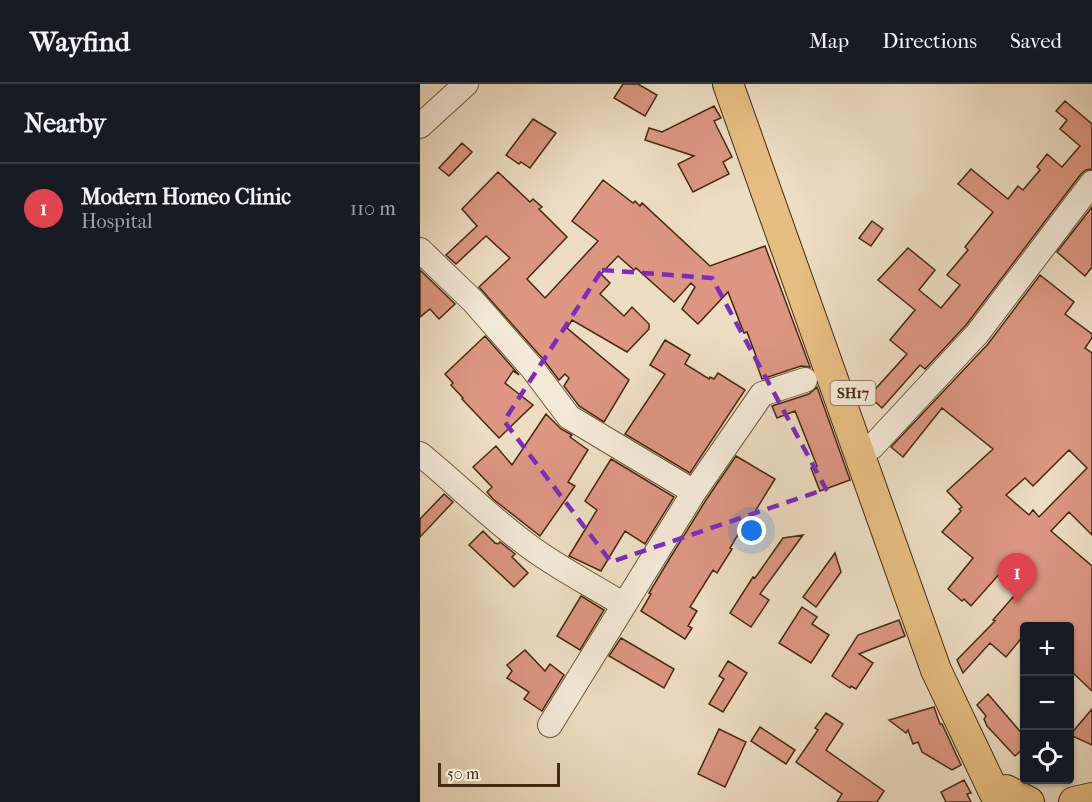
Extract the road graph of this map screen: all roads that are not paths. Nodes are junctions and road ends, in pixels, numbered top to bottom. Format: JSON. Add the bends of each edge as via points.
{"nodes":[{"id":1,"x":466,"y":84,"type":"edge"},
{"id":2,"x":728,"y":84,"type":"edge"},
{"id":3,"x":748,"y":84,"type":"edge"},
{"id":4,"x":420,"y":126,"type":"edge"},
{"id":5,"x":1092,"y":183,"type":"edge"},
{"id":6,"x":420,"y":250,"type":"edge"},
{"id":7,"x":805,"y":380,"type":"dead end"},
{"id":8,"x":872,"y":447,"type":"junction"},
{"id":9,"x":420,"y":454,"type":"edge"},
{"id":10,"x":694,"y":492,"type":"junction"},
{"id":11,"x":624,"y":605,"type":"junction"},
{"id":12,"x":550,"y":725,"type":"dead end"},
{"id":13,"x":1006,"y":798,"type":"edge"},
{"id":14,"x":1092,"y":798,"type":"edge"},
{"id":15,"x":1074,"y":802,"type":"edge"}],
"edges":[{"from":1,"to":4,"type":"street"},
{"from":2,"to":13,"type":"main road","via":[[936,670]]},
{"from":3,"to":8,"type":"main road","number":"SH17"},
{"from":5,"to":8,"type":"street","via":[[978,334]]},
{"from":6,"to":10,"type":"street","via":[[473,301],[569,417]]},
{"from":7,"to":10,"type":"street","via":[[762,394]]},
{"from":8,"to":13,"type":"main road","number":"SH17"},
{"from":9,"to":11,"type":"street","via":[[528,546]]},
{"from":10,"to":11,"type":"street"},
{"from":11,"to":12,"type":"street"},
{"from":14,"to":15,"type":"main road"}]}
